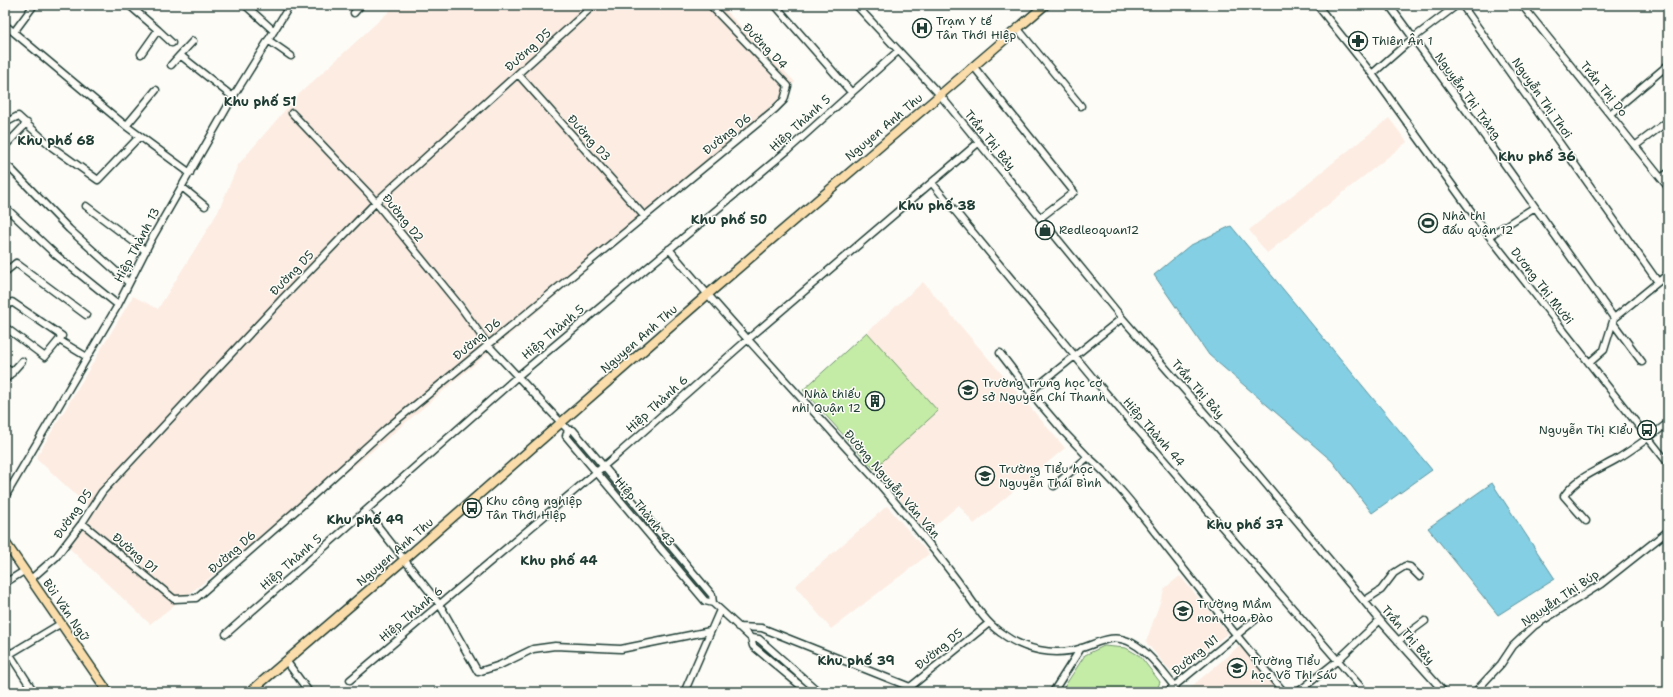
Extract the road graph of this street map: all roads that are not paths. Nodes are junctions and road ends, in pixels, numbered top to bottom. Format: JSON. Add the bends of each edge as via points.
{"nodes":[{"id":1,"x":34,"y":5,"type":"edge"},
{"id":2,"x":129,"y":5,"type":"edge"},
{"id":3,"x":245,"y":5,"type":"edge"},
{"id":4,"x":290,"y":5,"type":"edge"},
{"id":5,"x":361,"y":5,"type":"edge"},
{"id":6,"x":594,"y":5,"type":"edge"},
{"id":7,"x":710,"y":5,"type":"edge"},
{"id":8,"x":775,"y":5,"type":"edge"},
{"id":9,"x":856,"y":5,"type":"edge"},
{"id":10,"x":1045,"y":5,"type":"edge"},
{"id":11,"x":1317,"y":5,"type":"edge"},
{"id":12,"x":1388,"y":5,"type":"edge"},
{"id":13,"x":1457,"y":5,"type":"edge"},
{"id":14,"x":1462,"y":5,"type":"edge"},
{"id":15,"x":1522,"y":5,"type":"edge"},
{"id":16,"x":354,"y":13,"type":"dead end"},
{"id":17,"x":5,"y":25,"type":"edge"},
{"id":18,"x":1018,"y":29,"type":"junction"},
{"id":19,"x":158,"y":30,"type":"junction"},
{"id":20,"x":274,"y":31,"type":"junction"},
{"id":21,"x":14,"y":32,"type":"junction"},
{"id":22,"x":1412,"y":38,"type":"junction"},
{"id":23,"x":268,"y":40,"type":"junction"},
{"id":24,"x":192,"y":41,"type":"dead end"},
{"id":25,"x":172,"y":43,"type":"dead end"},
{"id":26,"x":898,"y":51,"type":"junction"},
{"id":27,"x":141,"y":54,"type":"dead end"},
{"id":28,"x":180,"y":55,"type":"junction"},
{"id":29,"x":291,"y":56,"type":"dead end"},
{"id":30,"x":171,"y":65,"type":"dead end"},
{"id":31,"x":974,"y":67,"type":"junction"},
{"id":32,"x":1667,"y":67,"type":"edge"},
{"id":33,"x":518,"y":74,"type":"junction"},
{"id":34,"x":1372,"y":74,"type":"junction"},
{"id":35,"x":788,"y":86,"type":"joint"},
{"id":36,"x":156,"y":90,"type":"dead end"},
{"id":37,"x":851,"y":92,"type":"junction"},
{"id":38,"x":940,"y":95,"type":"junction"},
{"id":39,"x":233,"y":97,"type":"junction"},
{"id":40,"x":1081,"y":106,"type":"dead end"},
{"id":41,"x":292,"y":113,"type":"dead end"},
{"id":42,"x":1610,"y":114,"type":"junction"},
{"id":43,"x":1668,"y":121,"type":"edge"},
{"id":44,"x":5,"y":124,"type":"edge"},
{"id":45,"x":27,"y":124,"type":"junction"},
{"id":46,"x":126,"y":126,"type":"junction"},
{"id":47,"x":139,"y":137,"type":"junction"},
{"id":48,"x":978,"y":143,"type":"junction"},
{"id":49,"x":5,"y":146,"type":"edge"},
{"id":50,"x":1635,"y":146,"type":"junction"},
{"id":51,"x":10,"y":168,"type":"dead end"},
{"id":52,"x":190,"y":173,"type":"junction"},
{"id":53,"x":1668,"y":173,"type":"edge"},
{"id":54,"x":1661,"y":178,"type":"junction"},
{"id":55,"x":932,"y":183,"type":"junction"},
{"id":56,"x":182,"y":187,"type":"junction"},
{"id":57,"x":1668,"y":187,"type":"edge"},
{"id":58,"x":376,"y":202,"type":"junction"},
{"id":59,"x":86,"y":206,"type":"dead end"},
{"id":60,"x":205,"y":206,"type":"dead end"},
{"id":61,"x":5,"y":207,"type":"edge"},
{"id":62,"x":1534,"y":207,"type":"junction"},
{"id":63,"x":644,"y":216,"type":"junction"},
{"id":64,"x":1040,"y":218,"type":"junction"},
{"id":65,"x":1489,"y":236,"type":"junction"},
{"id":66,"x":669,"y":249,"type":"junction"},
{"id":67,"x":146,"y":251,"type":"junction"},
{"id":68,"x":5,"y":272,"type":"edge"},
{"id":69,"x":1668,"y":274,"type":"edge"},
{"id":70,"x":1658,"y":282,"type":"junction"},
{"id":71,"x":129,"y":283,"type":"junction"},
{"id":72,"x":707,"y":295,"type":"junction"},
{"id":73,"x":118,"y":305,"type":"junction"},
{"id":74,"x":5,"y":307,"type":"edge"},
{"id":75,"x":86,"y":315,"type":"dead end"},
{"id":76,"x":1122,"y":318,"type":"junction"},
{"id":77,"x":1613,"y":321,"type":"junction"},
{"id":78,"x":5,"y":327,"type":"edge"},
{"id":79,"x":59,"y":340,"type":"junction"},
{"id":80,"x":747,"y":340,"type":"junction"},
{"id":81,"x":488,"y":345,"type":"junction"},
{"id":82,"x":1000,"y":354,"type":"dead end"},
{"id":83,"x":1075,"y":356,"type":"junction"},
{"id":84,"x":87,"y":357,"type":"junction"},
{"id":85,"x":22,"y":361,"type":"dead end"},
{"id":86,"x":1642,"y":362,"type":"dead end"},
{"id":87,"x":1589,"y":363,"type":"junction"},
{"id":88,"x":5,"y":367,"type":"edge"},
{"id":89,"x":12,"y":373,"type":"junction"},
{"id":90,"x":518,"y":376,"type":"junction"},
{"id":91,"x":5,"y":380,"type":"edge"},
{"id":92,"x":1030,"y":392,"type":"junction"},
{"id":93,"x":561,"y":423,"type":"junction"},
{"id":94,"x":1668,"y":424,"type":"edge"},
{"id":95,"x":568,"y":430,"type":"junction"},
{"id":96,"x":1647,"y":438,"type":"junction"},
{"id":97,"x":1088,"y":457,"type":"junction"},
{"id":98,"x":1668,"y":463,"type":"edge"},
{"id":99,"x":604,"y":466,"type":"junction"},
{"id":100,"x":597,"y":472,"type":"junction"},
{"id":101,"x":1054,"y":486,"type":"dead end"},
{"id":102,"x":5,"y":497,"type":"edge"},
{"id":103,"x":366,"y":511,"type":"junction"},
{"id":104,"x":1586,"y":521,"type":"dead end"},
{"id":105,"x":82,"y":523,"type":"junction"},
{"id":106,"x":1668,"y":531,"type":"edge"},
{"id":107,"x":5,"y":542,"type":"edge"},
{"id":108,"x":405,"y":559,"type":"junction"},
{"id":109,"x":24,"y":571,"type":"junction"},
{"id":110,"x":1420,"y":577,"type":"dead end"},
{"id":111,"x":31,"y":579,"type":"junction"},
{"id":112,"x":5,"y":583,"type":"edge"},
{"id":113,"x":174,"y":599,"type":"joint"},
{"id":114,"x":1364,"y":601,"type":"junction"},
{"id":115,"x":713,"y":603,"type":"junction"},
{"id":116,"x":440,"y":605,"type":"junction"},
{"id":117,"x":720,"y":610,"type":"junction"},
{"id":118,"x":1255,"y":620,"type":"dead end"},
{"id":119,"x":1380,"y":620,"type":"junction"},
{"id":120,"x":1425,"y":621,"type":"dead end"},
{"id":121,"x":989,"y":623,"type":"junction"},
{"id":122,"x":60,"y":624,"type":"junction"},
{"id":123,"x":738,"y":627,"type":"junction"},
{"id":124,"x":710,"y":631,"type":"junction"},
{"id":125,"x":226,"y":634,"type":"dead end"},
{"id":126,"x":1236,"y":635,"type":"junction"},
{"id":127,"x":751,"y":638,"type":"junction"},
{"id":128,"x":1398,"y":641,"type":"junction"},
{"id":129,"x":5,"y":647,"type":"edge"},
{"id":130,"x":1081,"y":648,"type":"junction"},
{"id":131,"x":8,"y":656,"type":"edge"},
{"id":132,"x":1338,"y":660,"type":"junction"},
{"id":133,"x":287,"y":662,"type":"junction"},
{"id":134,"x":350,"y":680,"type":"dead end"},
{"id":135,"x":1174,"y":686,"type":"junction"},
{"id":136,"x":910,"y":687,"type":"junction"},
{"id":137,"x":34,"y":692,"type":"edge"},
{"id":138,"x":108,"y":692,"type":"edge"},
{"id":139,"x":250,"y":692,"type":"edge"},
{"id":140,"x":309,"y":692,"type":"edge"},
{"id":141,"x":688,"y":692,"type":"edge"},
{"id":142,"x":808,"y":692,"type":"edge"},
{"id":143,"x":819,"y":692,"type":"edge"},
{"id":144,"x":904,"y":692,"type":"edge"},
{"id":145,"x":1053,"y":692,"type":"edge"},
{"id":146,"x":1167,"y":692,"type":"edge"},
{"id":147,"x":1284,"y":692,"type":"edge"},
{"id":148,"x":1298,"y":692,"type":"edge"},
{"id":149,"x":1365,"y":692,"type":"edge"},
{"id":150,"x":1444,"y":692,"type":"edge"},
{"id":151,"x":1475,"y":692,"type":"edge"}],
"edges":[{"from":1,"to":21,"type":"street"},
{"from":2,"to":19,"type":"street"},
{"from":3,"to":20,"type":"street"},
{"from":4,"to":20,"type":"street","name":"Hiệp Thành 13"},
{"from":5,"to":16,"type":"street"},
{"from":6,"to":33,"type":"street","name":"Đường D5"},
{"from":7,"to":35,"type":"street","name":"Đường D4"},
{"from":8,"to":37,"type":"street"},
{"from":9,"to":26,"type":"street"},
{"from":10,"to":18,"type":"main road","name":"Nguyen Anh Thu"},
{"from":11,"to":34,"type":"street","name":"Dương Thị Mười"},
{"from":12,"to":22,"type":"street","name":"Nguyễn Thị Tràng"},
{"from":13,"to":22,"type":"street"},
{"from":14,"to":70,"type":"street","name":"Nguyễn Thị Thơi"},
{"from":15,"to":42,"type":"street","name":"Trần Thị Do"},
{"from":17,"to":21,"type":"street"},
{"from":18,"to":31,"type":"main road","name":"Nguyen Anh Thu"},
{"from":18,"to":40,"type":"street"},
{"from":19,"to":25,"type":"street"},
{"from":19,"to":27,"type":"street"},
{"from":20,"to":23,"type":"street","name":"Hiệp Thành 13"},
{"from":21,"to":46,"type":"street"},
{"from":22,"to":34,"type":"street"},
{"from":22,"to":62,"type":"street","name":"Nguyễn Thị Tràng"},
{"from":23,"to":29,"type":"street"},
{"from":23,"to":39,"type":"street","name":"Hiệp Thành 13"},
{"from":24,"to":28,"type":"street"},
{"from":26,"to":37,"type":"street","name":"Hiệp Thành 5"},
{"from":26,"to":38,"type":"street"},
{"from":28,"to":30,"type":"street"},
{"from":28,"to":39,"type":"street"},
{"from":31,"to":38,"type":"main road","name":"Nguyen Anh Thu"},
{"from":31,"to":64,"type":"street","via":[[1074,192]]},
{"from":32,"to":42,"type":"street"},
{"from":33,"to":58,"type":"street","name":"Đường D5"},
{"from":33,"to":63,"type":"street","name":"Đường D3"},
{"from":34,"to":65,"type":"street","name":"Dương Thị Mười"},
{"from":35,"to":63,"type":"street","name":"Đường D6","via":[[784,100],[775,109]]},
{"from":36,"to":46,"type":"street"},
{"from":37,"to":66,"type":"street","name":"Hiệp Thành 5","via":[[788,150]]},
{"from":38,"to":48,"type":"street","name":"Trần Thị Bảy"},
{"from":38,"to":72,"type":"main road","name":"Nguyen Anh Thu"},
{"from":39,"to":52,"type":"street","name":"Hiệp Thành 13"},
{"from":41,"to":58,"type":"street","name":"Đường D2"},
{"from":42,"to":50,"type":"street","name":"Trần Thị Do"},
{"from":43,"to":50,"type":"street"},
{"from":44,"to":45,"type":"street","via":[[18,116]]},
{"from":45,"to":47,"type":"street","via":[[52,147],[98,180]]},
{"from":45,"to":49,"type":"street"},
{"from":46,"to":47,"type":"street"},
{"from":47,"to":52,"type":"street"},
{"from":48,"to":55,"type":"street","name":"Hiệp Thành 6"},
{"from":48,"to":64,"type":"street","name":"Trần Thị Bảy"},
{"from":50,"to":54,"type":"street","name":"Trần Thị Do"},
{"from":51,"to":71,"type":"street","via":[[69,229]]},
{"from":52,"to":56,"type":"street","name":"Hiệp Thành 13"},
{"from":53,"to":54,"type":"street"},
{"from":54,"to":57,"type":"street","name":"Trần Thị Do"},
{"from":55,"to":80,"type":"street","name":"Hiệp Thành 6"},
{"from":55,"to":83,"type":"street","name":"Hiệp Thành 44"},
{"from":56,"to":60,"type":"street"},
{"from":56,"to":67,"type":"street","name":"Hiệp Thành 13"},
{"from":58,"to":81,"type":"street","name":"Đường D2","via":[[460,306]]},
{"from":58,"to":105,"type":"street","name":"Đường D5","via":[[107,487]]},
{"from":59,"to":67,"type":"street"},
{"from":61,"to":73,"type":"street","via":[[56,255]]},
{"from":62,"to":65,"type":"street"},
{"from":62,"to":77,"type":"street","name":"Nguyễn Thị Tràng"},
{"from":63,"to":81,"type":"street","name":"Đường D6"},
{"from":64,"to":76,"type":"street","name":"Trần Thị Bảy"},
{"from":65,"to":87,"type":"street","name":"Dương Thị Mười"},
{"from":66,"to":72,"type":"street","name":"Đường Nguyễn Văn Vân"},
{"from":66,"to":90,"type":"street","name":"Hiệp Thành 5"},
{"from":67,"to":71,"type":"street","name":"Hiệp Thành 13"},
{"from":68,"to":75,"type":"street","via":[[16,263]]},
{"from":69,"to":70,"type":"street"},
{"from":70,"to":77,"type":"street"},
{"from":71,"to":73,"type":"street","name":"Hiệp Thành 13"},
{"from":72,"to":80,"type":"street","name":"Đường Nguyễn Văn Vân"},
{"from":72,"to":93,"type":"main road","name":"Nguyen Anh Thu"},
{"from":73,"to":84,"type":"street","name":"Hiệp Thành 13"},
{"from":74,"to":79,"type":"street","via":[[12,302],[62,336]]},
{"from":76,"to":83,"type":"street"},
{"from":76,"to":114,"type":"street","name":"Trần Thị Bảy"},
{"from":77,"to":86,"type":"street","name":"Nguyễn Thị Tràng"},
{"from":77,"to":87,"type":"street","via":[[1604,350]]},
{"from":78,"to":79,"type":"street","via":[[45,357]]},
{"from":79,"to":84,"type":"street"},
{"from":80,"to":99,"type":"street","name":"Hiệp Thành 6"},
{"from":80,"to":121,"type":"street","name":"Đường Nguyễn Văn Vân","via":[[881,486]]},
{"from":81,"to":90,"type":"street","name":"Hiệp Thành 43"},
{"from":81,"to":113,"type":"street","name":"Đường D6","via":[[386,429],[196,598]]},
{"from":82,"to":92,"type":"street"},
{"from":83,"to":92,"type":"street"},
{"from":83,"to":132,"type":"street","name":"Hiệp Thành 44"},
{"from":84,"to":102,"type":"street","name":"Hiệp Thành 13"},
{"from":85,"to":89,"type":"street"},
{"from":87,"to":96,"type":"street","name":"Dương Thị Mười"},
{"from":88,"to":89,"type":"street"},
{"from":89,"to":91,"type":"street"},
{"from":90,"to":93,"type":"street","name":"Hiệp Thành 43"},
{"from":90,"to":103,"type":"street","name":"Hiệp Thành 5"},
{"from":92,"to":97,"type":"street"},
{"from":93,"to":95,"type":"street","name":"Hiệp Thành 43"},
{"from":93,"to":108,"type":"main road","name":"Nguyen Anh Thu"},
{"from":94,"to":96,"type":"street"},
{"from":95,"to":99,"type":"street","name":"Hiệp Thành 43","via":[[573,430]]},
{"from":95,"to":100,"type":"street","name":"Hiệp Thành 43","via":[[566,436]]},
{"from":96,"to":98,"type":"street","name":"Dương Thị Mười"},
{"from":96,"to":104,"type":"street","via":[[1618,459],[1577,481],[1564,496]]},
{"from":97,"to":101,"type":"street"},
{"from":97,"to":126,"type":"street","via":[[1102,468],[1140,512]]},
{"from":99,"to":100,"type":"street","name":"Hiệp Thành 6"},
{"from":99,"to":115,"type":"street","name":"Hiệp Thành 43","via":[[712,595]]},
{"from":100,"to":115,"type":"street","name":"Hiệp Thành 43","via":[[705,601]]},
{"from":100,"to":116,"type":"street","name":"Hiệp Thành 6"},
{"from":103,"to":108,"type":"street"},
{"from":103,"to":125,"type":"street","name":"Hiệp Thành 5"},
{"from":105,"to":111,"type":"street","name":"Đường D5","via":[[56,557]]},
{"from":105,"to":113,"type":"street","name":"Đường D1"},
{"from":106,"to":151,"type":"street","name":"Nguyễn Thị Búp","via":[[1601,584],[1534,626],[1513,646],[1501,664]]},
{"from":107,"to":109,"type":"main road","name":"Bùi Văn Ngữ"},
{"from":108,"to":116,"type":"street"},
{"from":108,"to":133,"type":"main road","name":"Nguyen Anh Thu"},
{"from":109,"to":111,"type":"main road","name":"Bùi Văn Ngữ"},
{"from":109,"to":112,"type":"street"},
{"from":110,"to":114,"type":"street","via":[[1410,567],[1405,566],[1394,573],[1380,590]]},
{"from":111,"to":122,"type":"main road","name":"Bùi Văn Ngữ"},
{"from":114,"to":119,"type":"street","name":"Trần Thị Bảy"},
{"from":115,"to":117,"type":"street","name":"Hiệp Thành 43"},
{"from":116,"to":124,"type":"street","via":[[478,672],[500,665],[533,649],[555,646],[621,649]]},
{"from":116,"to":134,"type":"street","name":"Hiệp Thành 6"},
{"from":117,"to":123,"type":"street","name":"Hiệp Thành 43"},
{"from":117,"to":124,"type":"street"},
{"from":118,"to":126,"type":"street","name":"Đường N1"},
{"from":119,"to":128,"type":"street","name":"Trần Thị Bảy"},
{"from":119,"to":132,"type":"street"},
{"from":120,"to":128,"type":"street"},
{"from":121,"to":130,"type":"street","name":"Đường Nguyễn Văn Vân","via":[[1016,643],[1032,649],[1063,652]]},
{"from":121,"to":136,"type":"street","name":"Đường D5"},
{"from":122,"to":131,"type":"street"},
{"from":122,"to":138,"type":"main road","name":"Bùi Văn Ngữ"},
{"from":123,"to":127,"type":"street","name":"Hiệp Thành 43"},
{"from":123,"to":136,"type":"street","via":[[762,628]]},
{"from":124,"to":141,"type":"street","via":[[686,688]]},
{"from":126,"to":135,"type":"street","name":"Đường N1"},
{"from":126,"to":147,"type":"street"},
{"from":127,"to":142,"type":"street","name":"Hiệp Thành 43","via":[[753,646]]},
{"from":127,"to":143,"type":"street","name":"Hiệp Thành 43","via":[[759,639]]},
{"from":128,"to":150,"type":"street","name":"Trần Thị Bảy"},
{"from":129,"to":131,"type":"street"},
{"from":130,"to":135,"type":"street","name":"Đường Nguyễn Văn Vân","via":[[1112,638],[1127,641],[1142,649]]},
{"from":130,"to":145,"type":"street"},
{"from":131,"to":137,"type":"street"},
{"from":132,"to":148,"type":"street"},
{"from":132,"to":149,"type":"street","name":"Hiệp Thành 44"},
{"from":133,"to":139,"type":"main road","name":"Nguyen Anh Thu"},
{"from":133,"to":140,"type":"street"},
{"from":135,"to":146,"type":"street","name":"Đường N1"},
{"from":136,"to":144,"type":"street","name":"Đường D5"}]}
